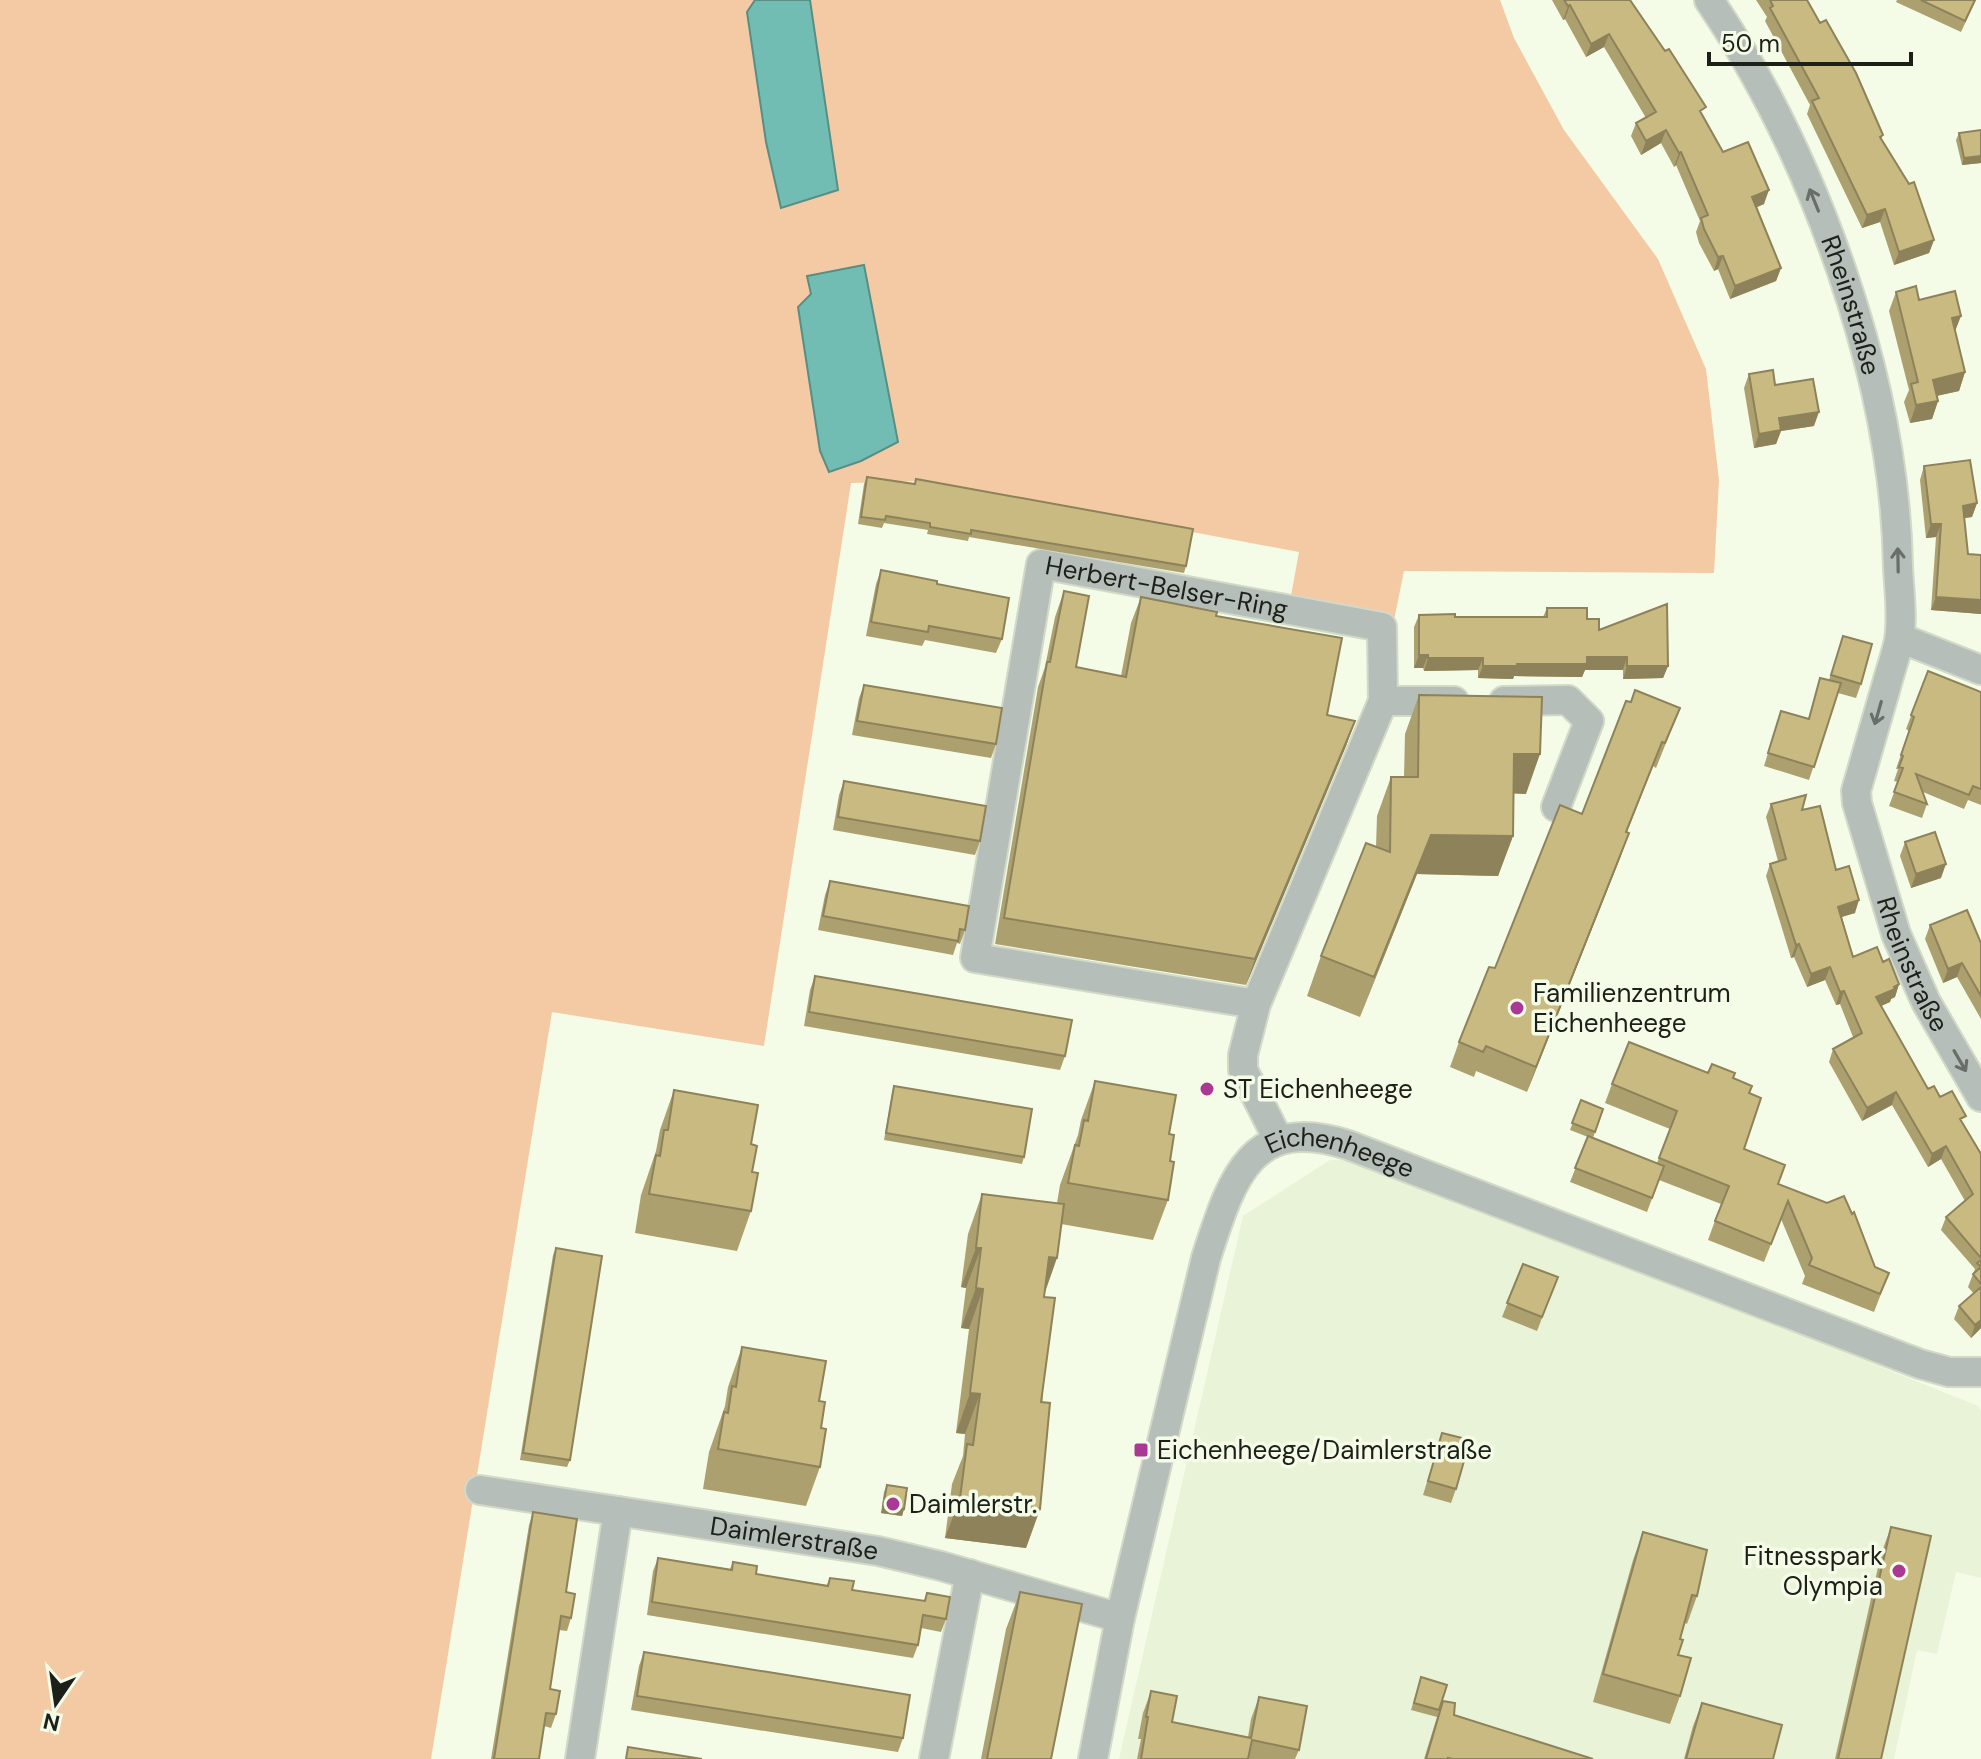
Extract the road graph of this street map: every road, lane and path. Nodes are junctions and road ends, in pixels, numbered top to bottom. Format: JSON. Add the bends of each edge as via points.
{"nodes":[{"id":1,"x":1709,"y":0,"type":"edge"},
{"id":2,"x":1900,"y":638,"type":"junction"},
{"id":3,"x":1981,"y":670,"type":"edge"},
{"id":4,"x":1383,"y":701,"type":"junction"},
{"id":5,"x":1556,"y":807,"type":"edge"},
{"id":6,"x":1256,"y":1004,"type":"junction"},
{"id":7,"x":1981,"y":1097,"type":"edge"},
{"id":8,"x":1278,"y":1139,"type":"junction"},
{"id":9,"x":1979,"y":1376,"type":"edge"},
{"id":10,"x":480,"y":1490,"type":"dead end"},
{"id":11,"x":618,"y":1511,"type":"junction"},
{"id":12,"x":970,"y":1574,"type":"junction"},
{"id":13,"x":1120,"y":1618,"type":"junction"},
{"id":14,"x":580,"y":1759,"type":"edge"},
{"id":15,"x":934,"y":1759,"type":"edge"},
{"id":16,"x":1093,"y":1759,"type":"edge"}],
"edges":[{"from":2,"to":1,"type":"street","name":"Rheinstraße","one_way":true,"via":[[1898,525],[1888,454],[1856,322],[1835,252],[1792,145]]},
{"from":2,"to":3,"type":"street"},
{"from":2,"to":7,"type":"street","name":"Rheinstraße","one_way":true,"via":[[1857,803],[1896,934],[1926,1002]]},
{"from":4,"to":5,"type":"street","via":[[1568,700],[1589,721]]},
{"from":4,"to":6,"type":"street","name":"Herbert-Belser-Ring"},
{"from":4,"to":6,"type":"street","name":"Herbert-Belser-Ring","via":[[1382,627],[1041,564],[975,958]]},
{"from":6,"to":8,"type":"street","name":"Herbert-Belser-Ring","via":[[1243,1070]]},
{"from":8,"to":9,"type":"street","name":"Eichenheege","via":[[1312,1135],[1348,1145],[1920,1364]]},
{"from":8,"to":13,"type":"street","name":"Eichenheege","via":[[1250,1157],[1224,1202]]},
{"from":10,"to":11,"type":"street","name":"Daimlerstraße"},
{"from":11,"to":12,"type":"street","name":"Daimlerstraße","via":[[878,1551]]},
{"from":11,"to":14,"type":"street"},
{"from":12,"to":13,"type":"street","name":"Daimlerstraße"},
{"from":12,"to":15,"type":"street"},
{"from":13,"to":16,"type":"street","name":"Eichenheege"}]}
